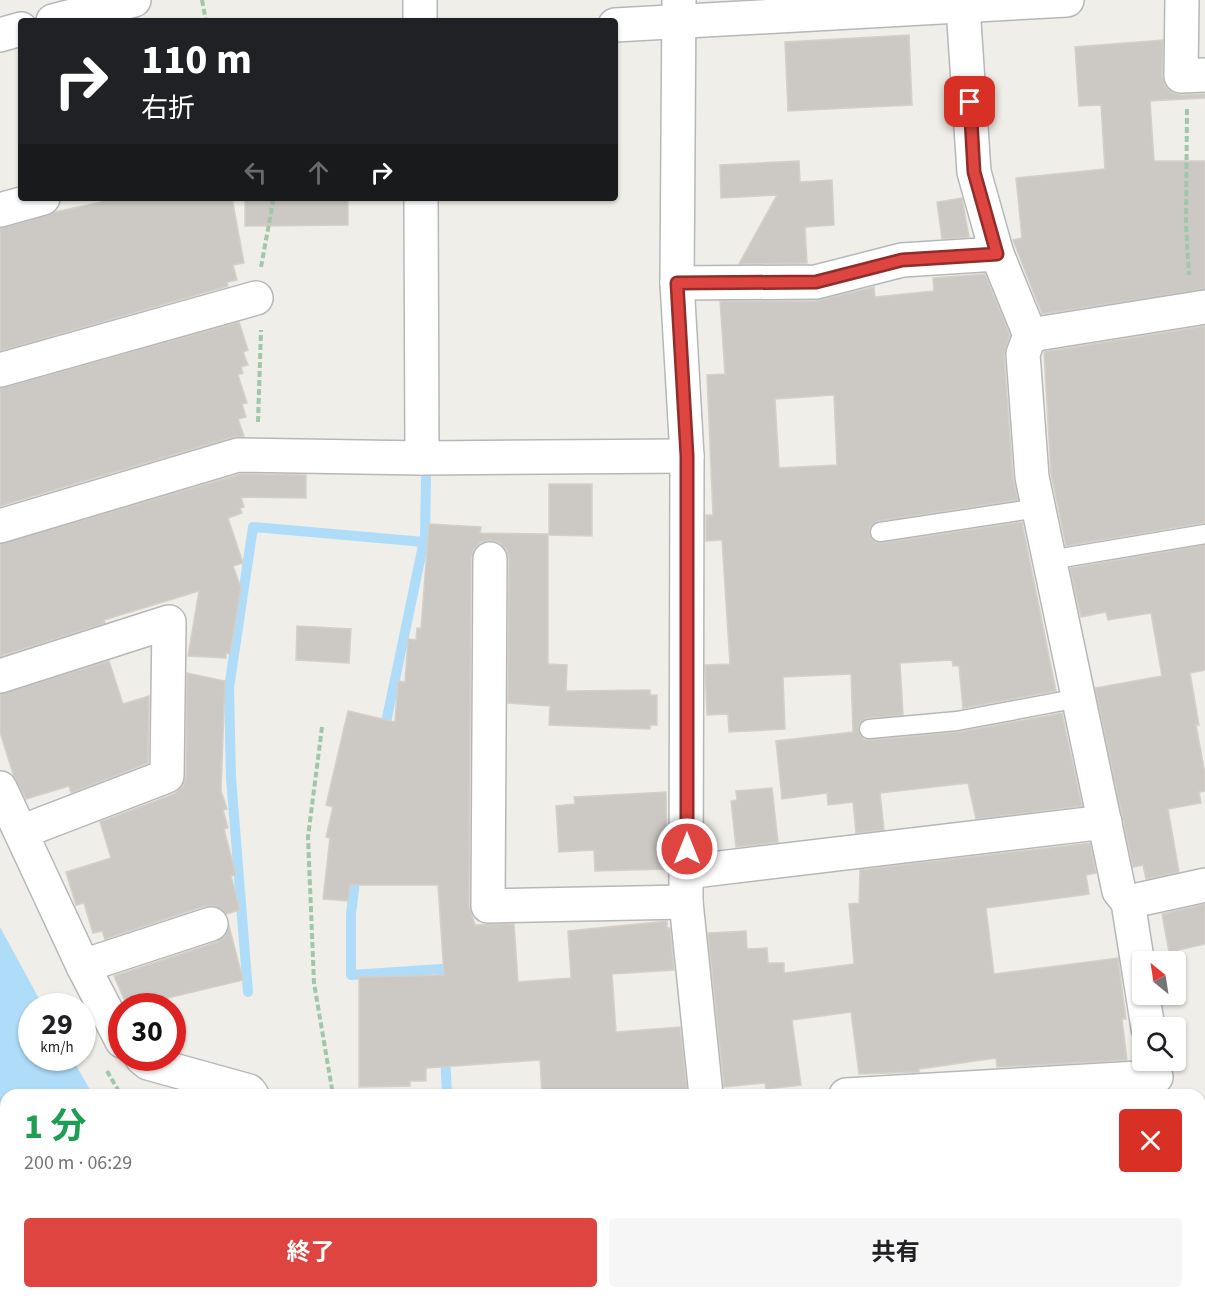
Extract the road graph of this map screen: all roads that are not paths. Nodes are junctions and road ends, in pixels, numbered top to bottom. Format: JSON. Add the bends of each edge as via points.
{"nodes":[{"id":1,"x":134,"y":0,"type":"edge"},
{"id":2,"x":420,"y":0,"type":"edge"},
{"id":3,"x":1067,"y":0,"type":"edge"},
{"id":4,"x":1182,"y":0,"type":"edge"},
{"id":5,"x":963,"y":7,"type":"junction"},
{"id":6,"x":679,"y":11,"type":"edge"},
{"id":7,"x":65,"y":18,"type":"edge"},
{"id":8,"x":420,"y":18,"type":"edge"},
{"id":9,"x":618,"y":24,"type":"edge"},
{"id":10,"x":18,"y":30,"type":"edge"},
{"id":11,"x":0,"y":35,"type":"edge"},
{"id":12,"x":1193,"y":75,"type":"edge"},
{"id":13,"x":32,"y":201,"type":"edge"},
{"id":14,"x":421,"y":201,"type":"edge"},
{"id":15,"x":0,"y":210,"type":"edge"},
{"id":16,"x":997,"y":254,"type":"junction"},
{"id":17,"x":677,"y":283,"type":"junction"},
{"id":18,"x":256,"y":298,"type":"dead end"},
{"id":19,"x":1198,"y":308,"type":"edge"},
{"id":20,"x":1030,"y":335,"type":"junction"},
{"id":21,"x":0,"y":370,"type":"edge"},
{"id":22,"x":687,"y":456,"type":"junction"},
{"id":23,"x":422,"y":458,"type":"junction"},
{"id":24,"x":1039,"y":508,"type":"junction"},
{"id":25,"x":0,"y":526,"type":"edge"},
{"id":26,"x":880,"y":532,"type":"dead end"},
{"id":27,"x":1205,"y":534,"type":"edge"},
{"id":28,"x":490,"y":559,"type":"dead end"},
{"id":29,"x":1050,"y":560,"type":"junction"},
{"id":30,"x":0,"y":676,"type":"edge"},
{"id":31,"x":1079,"y":698,"type":"junction"},
{"id":32,"x":869,"y":729,"type":"dead end"},
{"id":33,"x":0,"y":788,"type":"edge"},
{"id":34,"x":1105,"y":822,"type":"junction"},
{"id":35,"x":21,"y":832,"type":"junction"},
{"id":36,"x":1205,"y":885,"type":"edge"},
{"id":37,"x":686,"y":887,"type":"junction"},
{"id":38,"x":1128,"y":902,"type":"junction"},
{"id":39,"x":211,"y":924,"type":"dead end"},
{"id":40,"x":83,"y":966,"type":"junction"},
{"id":41,"x":108,"y":1014,"type":"edge"},
{"id":42,"x":1146,"y":1017,"type":"edge"},
{"id":43,"x":177,"y":1071,"type":"edge"},
{"id":44,"x":1156,"y":1077,"type":"edge"},
{"id":45,"x":242,"y":1089,"type":"edge"},
{"id":46,"x":705,"y":1089,"type":"edge"},
{"id":47,"x":949,"y":1089,"type":"edge"}],
"edges":[{"from":1,"to":7,"type":"street"},
{"from":2,"to":8,"type":"street"},
{"from":3,"to":5,"type":"street"},
{"from":4,"to":12,"type":"street"},
{"from":5,"to":6,"type":"street"},
{"from":5,"to":16,"type":"street","via":[[974,172]]},
{"from":6,"to":9,"type":"street"},
{"from":6,"to":17,"type":"street"},
{"from":10,"to":11,"type":"street"},
{"from":13,"to":15,"type":"street"},
{"from":14,"to":23,"type":"street"},
{"from":16,"to":17,"type":"street","via":[[902,260],[816,282]]},
{"from":16,"to":20,"type":"street"},
{"from":17,"to":22,"type":"street"},
{"from":18,"to":21,"type":"street"},
{"from":19,"to":20,"type":"street"},
{"from":20,"to":24,"type":"street","via":[[1023,354],[1032,477]]},
{"from":22,"to":23,"type":"street"},
{"from":22,"to":37,"type":"street"},
{"from":23,"to":25,"type":"street","via":[[238,455]]},
{"from":24,"to":26,"type":"lane"},
{"from":24,"to":29,"type":"street"},
{"from":27,"to":29,"type":"lane"},
{"from":28,"to":37,"type":"street","via":[[488,906]]},
{"from":29,"to":31,"type":"street"},
{"from":30,"to":35,"type":"street","via":[[169,622],[166,776]]},
{"from":31,"to":32,"type":"lane","via":[[957,721]]},
{"from":31,"to":34,"type":"street"},
{"from":33,"to":35,"type":"street"},
{"from":34,"to":37,"type":"street"},
{"from":34,"to":38,"type":"street","via":[[1119,891]]},
{"from":35,"to":40,"type":"street"},
{"from":36,"to":38,"type":"street"},
{"from":37,"to":46,"type":"street"},
{"from":38,"to":42,"type":"street"},
{"from":39,"to":40,"type":"street"},
{"from":40,"to":41,"type":"street"},
{"from":43,"to":45,"type":"street"},
{"from":44,"to":47,"type":"street"}]}
